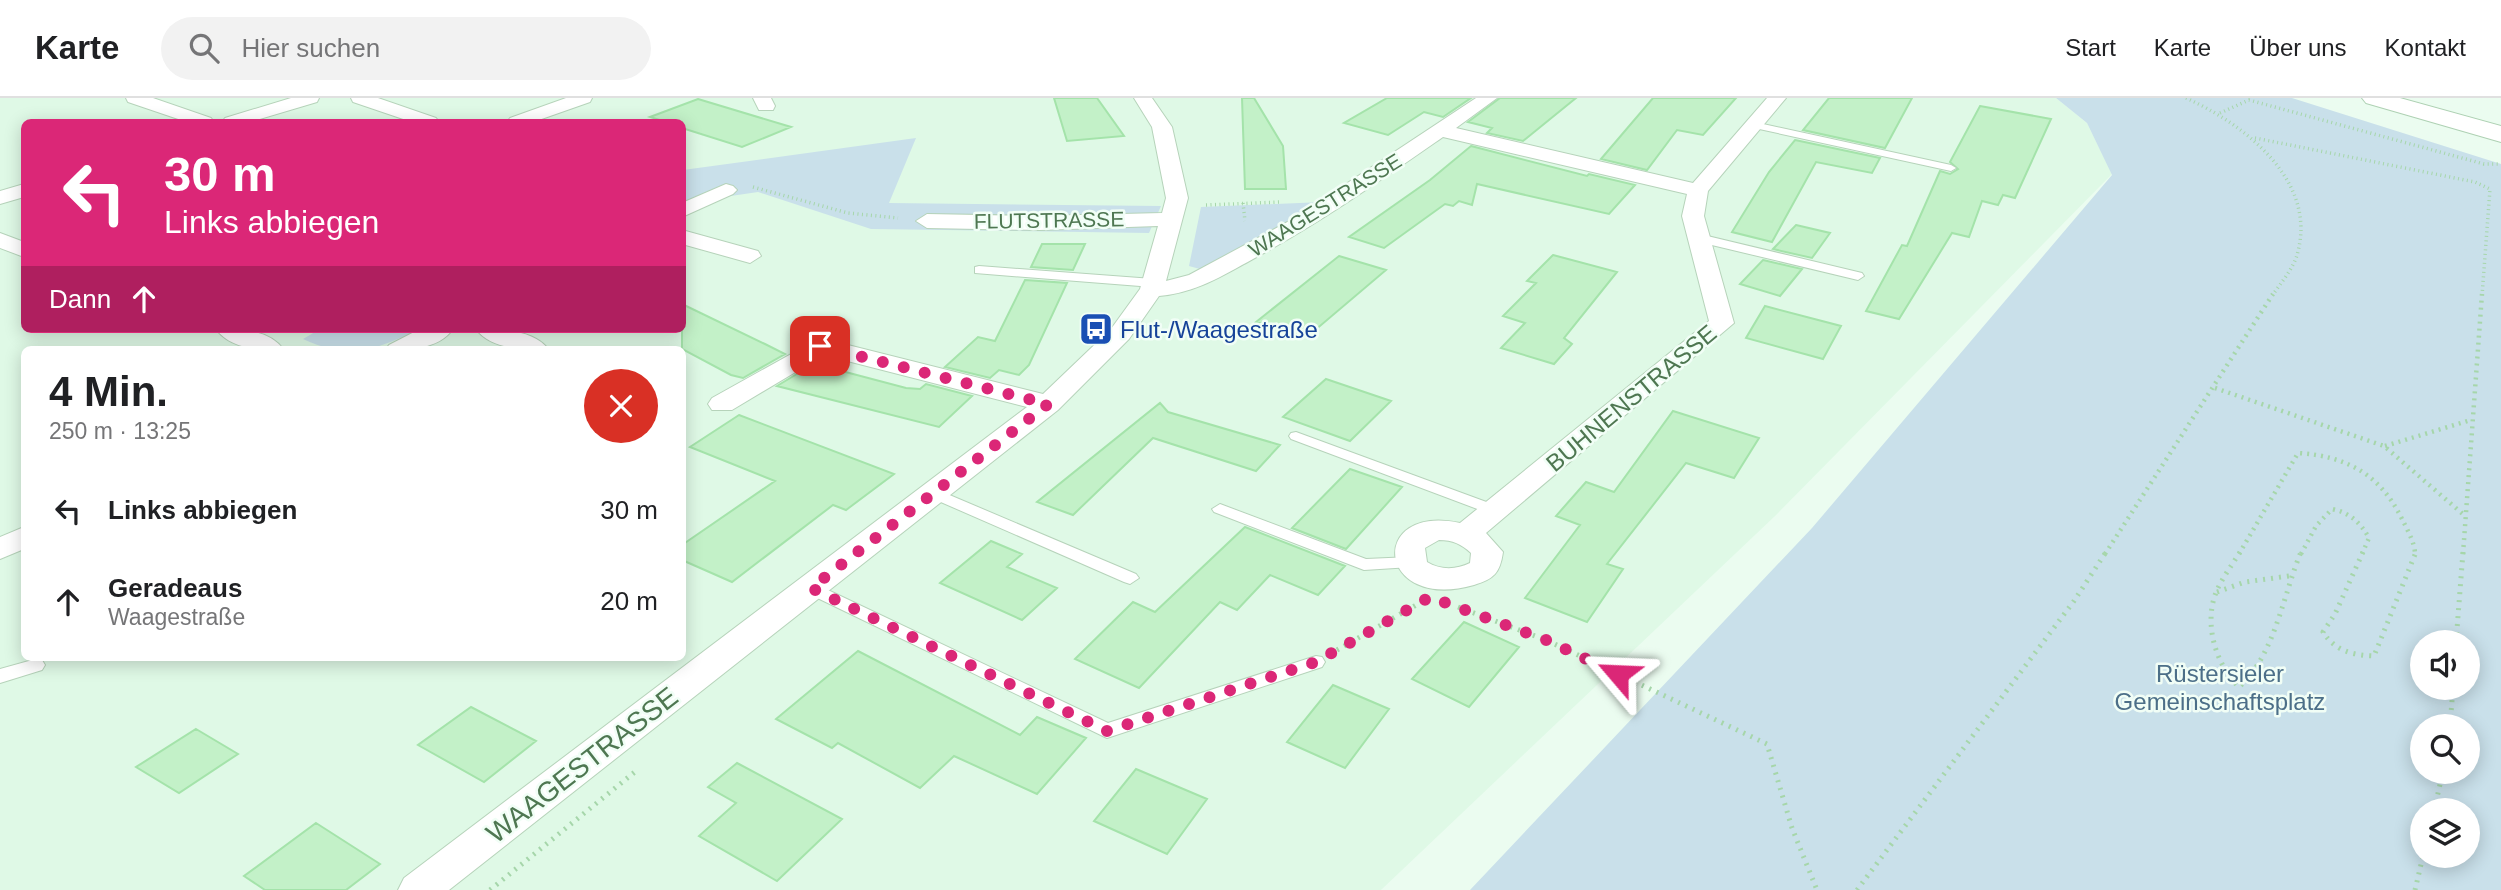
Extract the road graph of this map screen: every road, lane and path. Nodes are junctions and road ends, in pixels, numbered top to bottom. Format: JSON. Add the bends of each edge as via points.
{"nodes":[{"id":1,"x":135,"y":98,"type":"edge"},
{"id":2,"x":310,"y":98,"type":"edge"},
{"id":3,"x":360,"y":98,"type":"edge"},
{"id":4,"x":583,"y":98,"type":"edge"},
{"id":5,"x":1143,"y":98,"type":"edge"},
{"id":6,"x":1488,"y":98,"type":"edge"},
{"id":7,"x":1777,"y":98,"type":"edge"},
{"id":8,"x":2186,"y":98,"type":"edge"},
{"id":9,"x":2374,"y":98,"type":"edge"},
{"id":10,"x":2219,"y":113,"type":"junction"},
{"id":11,"x":195,"y":119,"type":"edge"},
{"id":12,"x":242,"y":119,"type":"edge"},
{"id":13,"x":420,"y":119,"type":"edge"},
{"id":14,"x":525,"y":119,"type":"edge"},
{"id":15,"x":1754,"y":125,"type":"junction"},
{"id":16,"x":1442,"y":131,"type":"junction"},
{"id":17,"x":2501,"y":134,"type":"edge"},
{"id":18,"x":2254,"y":138,"type":"junction"},
{"id":19,"x":2501,"y":164,"type":"edge"},
{"id":20,"x":1951,"y":168,"type":"dead end"},
{"id":21,"x":726,"y":190,"type":"joint"},
{"id":22,"x":1698,"y":190,"type":"junction"},
{"id":23,"x":21,"y":191,"type":"edge"},
{"id":24,"x":0,"y":198,"type":"edge"},
{"id":25,"x":1335,"y":200,"type":"junction"},
{"id":26,"x":1181,"y":208,"type":"junction"},
{"id":27,"x":686,"y":209,"type":"edge"},
{"id":28,"x":927,"y":220,"type":"joint"},
{"id":29,"x":1699,"y":237,"type":"junction"},
{"id":30,"x":686,"y":238,"type":"edge"},
{"id":31,"x":0,"y":240,"type":"edge"},
{"id":32,"x":21,"y":249,"type":"edge"},
{"id":33,"x":750,"y":257,"type":"dead end"},
{"id":34,"x":979,"y":270,"type":"dead end"},
{"id":35,"x":1858,"y":276,"type":"dead end"},
{"id":36,"x":1153,"y":286,"type":"junction"},
{"id":37,"x":237,"y":333,"type":"edge"},
{"id":38,"x":432,"y":333,"type":"edge"},
{"id":39,"x":498,"y":333,"type":"edge"},
{"id":40,"x":263,"y":346,"type":"edge"},
{"id":41,"x":406,"y":346,"type":"edge"},
{"id":42,"x":527,"y":346,"type":"edge"},
{"id":43,"x":2215,"y":388,"type":"junction"},
{"id":44,"x":722,"y":404,"type":"dead end"},
{"id":45,"x":1048,"y":404,"type":"junction"},
{"id":46,"x":2471,"y":420,"type":"junction"},
{"id":47,"x":1296,"y":436,"type":"dead end"},
{"id":48,"x":2384,"y":446,"type":"junction"},
{"id":49,"x":933,"y":493,"type":"junction"},
{"id":50,"x":1220,"y":509,"type":"dead end"},
{"id":51,"x":1494,"y":510,"type":"junction"},
{"id":52,"x":2463,"y":515,"type":"junction"},
{"id":53,"x":1466,"y":534,"type":"junction"},
{"id":54,"x":21,"y":538,"type":"edge"},
{"id":55,"x":0,"y":549,"type":"edge"},
{"id":56,"x":1411,"y":562,"type":"junction"},
{"id":57,"x":2289,"y":576,"type":"junction"},
{"id":58,"x":1130,"y":578,"type":"dead end"},
{"id":59,"x":811,"y":588,"type":"junction"},
{"id":60,"x":2216,"y":592,"type":"junction"},
{"id":61,"x":1430,"y":597,"type":"dead end"},
{"id":62,"x":1456,"y":606,"type":"dead end"},
{"id":63,"x":2457,"y":630,"type":"edge"},
{"id":64,"x":1316,"y":662,"type":"joint"},
{"id":65,"x":36,"y":665,"type":"dead end"},
{"id":66,"x":0,"y":676,"type":"edge"},
{"id":67,"x":2420,"y":868,"type":"edge"},
{"id":68,"x":419,"y":890,"type":"edge"},
{"id":69,"x":1817,"y":890,"type":"edge"},
{"id":70,"x":1857,"y":890,"type":"edge"},
{"id":71,"x":2415,"y":890,"type":"edge"}],
"edges":[{"from":1,"to":11,"type":"street"},
{"from":2,"to":12,"type":"street"},
{"from":3,"to":13,"type":"street"},
{"from":4,"to":14,"type":"street"},
{"from":5,"to":26,"type":"street","via":[[1162,127]]},
{"from":6,"to":16,"type":"street","name":"WAAGESTRASSE"},
{"from":7,"to":15,"type":"street"},
{"from":8,"to":10,"type":"path"},
{"from":9,"to":17,"type":"main road"},
{"from":10,"to":18,"type":"path"},
{"from":10,"to":19,"type":"path","via":[[2249,100],[2484,164]]},
{"from":15,"to":20,"type":"lane"},
{"from":15,"to":22,"type":"street"},
{"from":16,"to":22,"type":"street"},
{"from":16,"to":25,"type":"street","name":"WAAGESTRASSE"},
{"from":18,"to":43,"type":"path","via":[[2287,181],[2302,216],[2297,256]]},
{"from":18,"to":46,"type":"path","via":[[2475,182],[2490,189]]},
{"from":21,"to":27,"type":"street"},
{"from":21,"to":28,"type":"path","via":[[755,187],[848,213]]},
{"from":22,"to":29,"type":"street","name":"BUHNENSTRASSE","via":[[1693,216]]},
{"from":23,"to":24,"type":"street"},
{"from":25,"to":26,"type":"path"},
{"from":25,"to":36,"type":"street","name":"WAAGESTRASSE","via":[[1301,224],[1197,280],[1180,287]]},
{"from":26,"to":28,"type":"street","name":"FLUTSTRASSE"},
{"from":26,"to":36,"type":"street","name":"WAAGESTRASSE"},
{"from":29,"to":35,"type":"lane"},
{"from":29,"to":51,"type":"street","name":"BUHNENSTRASSE","via":[[1722,323]]},
{"from":30,"to":33,"type":"street"},
{"from":31,"to":32,"type":"street"},
{"from":34,"to":36,"type":"lane"},
{"from":36,"to":45,"type":"street","name":"WAAGESTRASSE","via":[[1105,349]]},
{"from":37,"to":40,"type":"street"},
{"from":38,"to":41,"type":"street"},
{"from":39,"to":42,"type":"street"},
{"from":43,"to":48,"type":"path"},
{"from":43,"to":70,"type":"path","via":[[2074,601]]},
{"from":44,"to":45,"type":"street","via":[[820,346]]},
{"from":45,"to":49,"type":"street","name":"WAAGESTRASSE"},
{"from":46,"to":48,"type":"path"},
{"from":46,"to":52,"type":"path"},
{"from":47,"to":51,"type":"lane"},
{"from":48,"to":52,"type":"path"},
{"from":49,"to":58,"type":"lane"},
{"from":49,"to":59,"type":"street","name":"WAAGESTRASSE"},
{"from":50,"to":56,"type":"lane","via":[[1364,565]]},
{"from":51,"to":53,"type":"street","name":"BUHNENSTRASSE"},
{"from":52,"to":63,"type":"path"},
{"from":53,"to":56,"type":"street","via":[[1450,530],[1425,533],[1409,547]]},
{"from":53,"to":56,"type":"street","via":[[1487,552],[1485,568],[1474,576],[1440,579]]},
{"from":54,"to":55,"type":"street"},
{"from":57,"to":60,"type":"path","via":[[2245,582]]},
{"from":57,"to":60,"type":"path","via":[[2260,664],[2249,682],[2238,687],[2224,676],[2215,648],[2210,615]]},
{"from":57,"to":60,"type":"path","via":[[2316,521],[2332,509],[2360,521],[2369,538],[2323,632],[2330,646],[2355,656],[2374,656],[2416,551],[2404,519],[2385,489],[2359,464],[2318,453],[2298,453]]},
{"from":59,"to":64,"type":"lane","via":[[1107,731]]},
{"from":59,"to":68,"type":"street","name":"WAAGESTRASSE"},
{"from":61,"to":64,"type":"path"},
{"from":62,"to":69,"type":"path","via":[[1546,640],[1767,744],[1792,828]]},
{"from":65,"to":66,"type":"lane"},
{"from":67,"to":71,"type":"path"}]}
